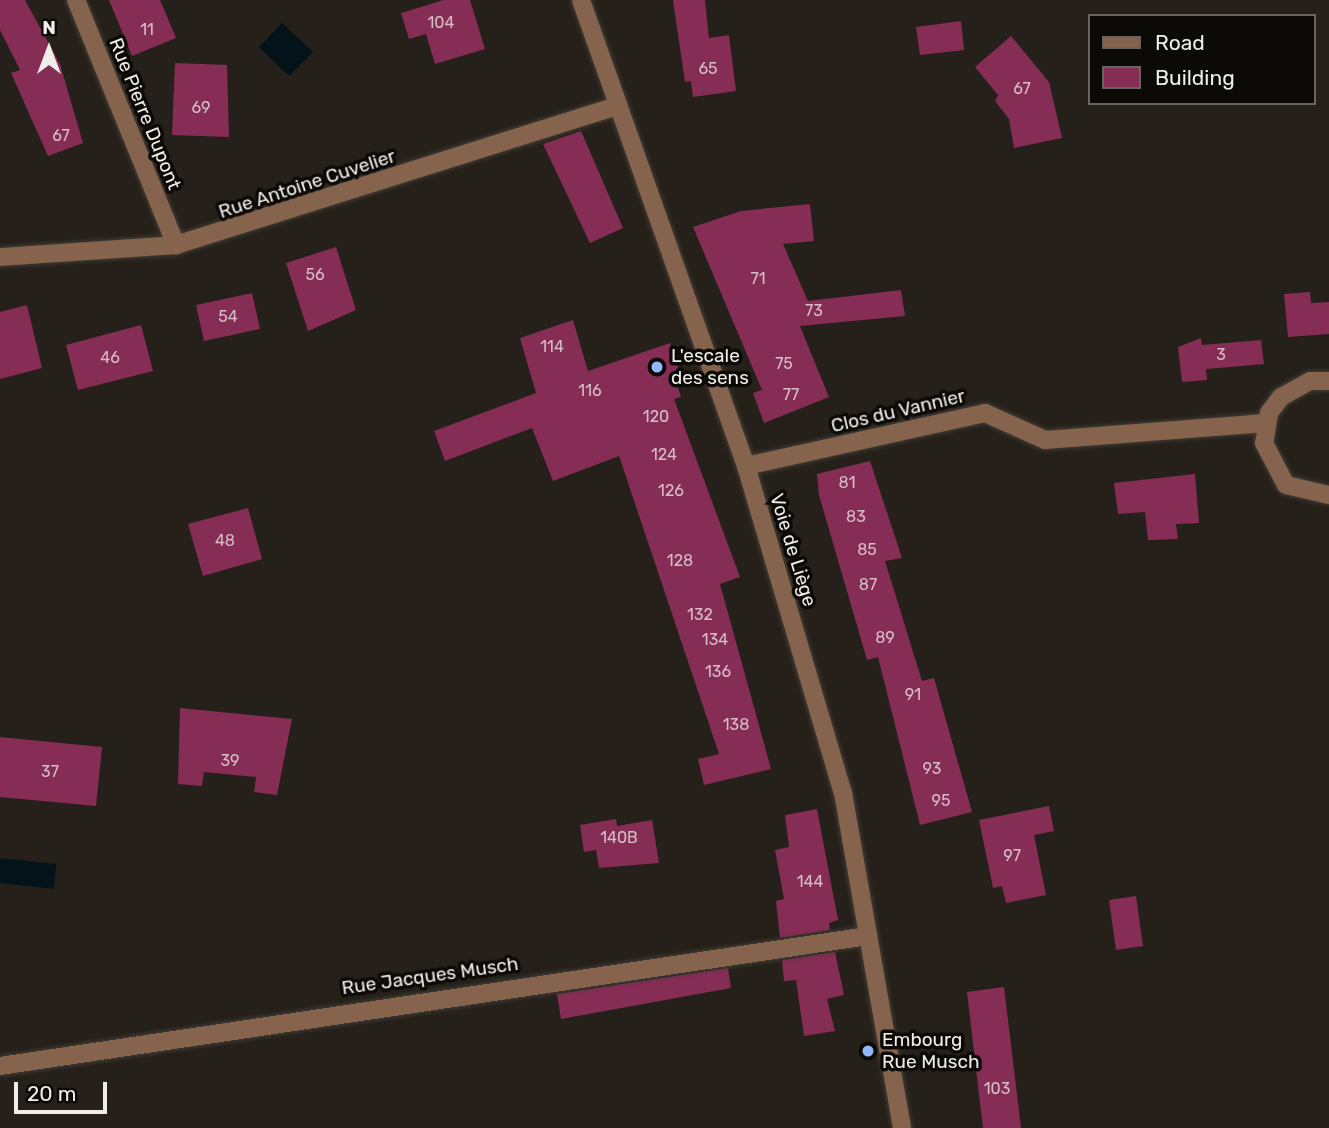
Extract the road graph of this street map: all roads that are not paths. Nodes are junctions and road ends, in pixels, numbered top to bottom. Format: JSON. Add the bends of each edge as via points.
{"nodes":[{"id":1,"x":76,"y":0,"type":"edge"},
{"id":2,"x":581,"y":0,"type":"edge"},
{"id":3,"x":618,"y":106,"type":"junction"},
{"id":4,"x":176,"y":245,"type":"junction"},
{"id":5,"x":0,"y":257,"type":"edge"},
{"id":6,"x":1329,"y":381,"type":"edge"},
{"id":7,"x":1265,"y":423,"type":"junction"},
{"id":8,"x":746,"y":466,"type":"junction"},
{"id":9,"x":1329,"y":495,"type":"edge"},
{"id":10,"x":868,"y":936,"type":"junction"},
{"id":11,"x":0,"y":1066,"type":"edge"},
{"id":12,"x":902,"y":1128,"type":"edge"}],
"edges":[{"from":1,"to":4,"type":"street","name":"Rue Pierre Dupont"},
{"from":2,"to":3,"type":"street","name":"Voie de Liège"},
{"from":3,"to":4,"type":"street","name":"Rue Antoine Cuvelier"},
{"from":3,"to":8,"type":"street","name":"Voie de Liège"},
{"from":4,"to":5,"type":"street","name":"Rue Antoine Cuvelier"},
{"from":6,"to":7,"type":"street","via":[[1291,388]]},
{"from":7,"to":8,"type":"street","name":"Clos du Vannier","via":[[1045,440],[985,413]]},
{"from":7,"to":9,"type":"street","via":[[1266,456],[1276,474],[1304,494]]},
{"from":8,"to":10,"type":"street","name":"Voie de Liège","via":[[844,793]]},
{"from":10,"to":11,"type":"street","name":"Rue Jacques Musch","via":[[185,1033]]},
{"from":10,"to":12,"type":"street","name":"Voie de Liège"}]}
